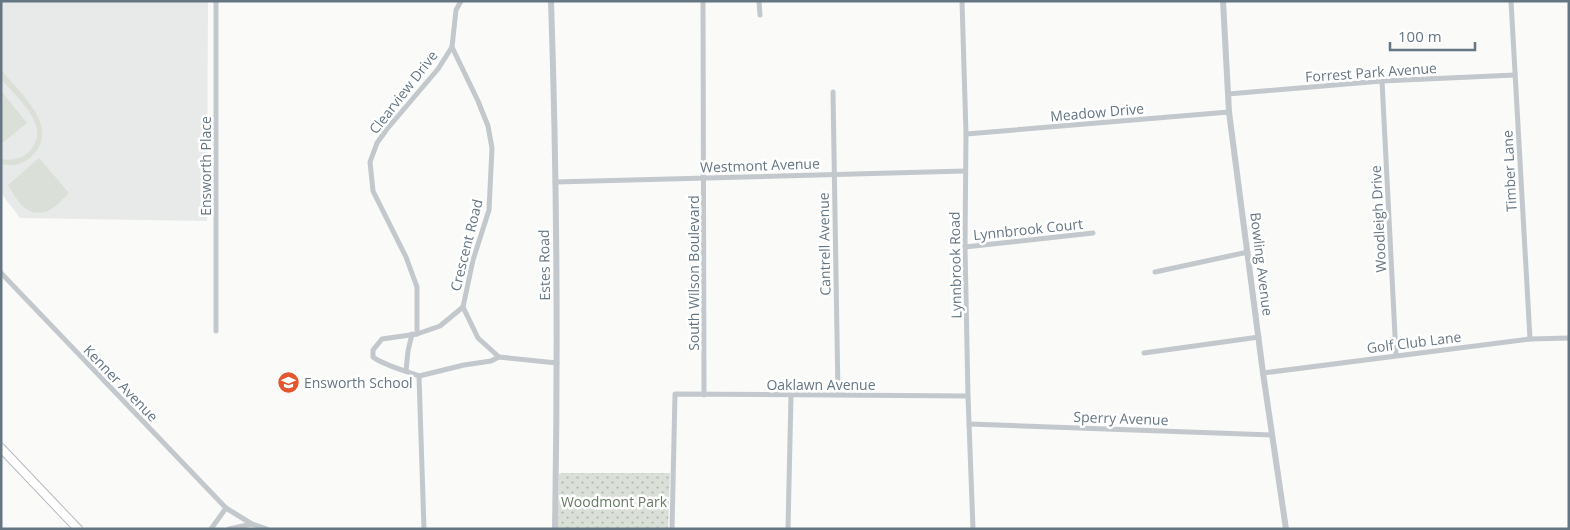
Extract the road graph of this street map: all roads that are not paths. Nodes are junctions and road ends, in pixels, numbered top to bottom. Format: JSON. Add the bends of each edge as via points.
{"nodes":[{"id":1,"x":216,"y":1,"type":"edge"},
{"id":2,"x":461,"y":1,"type":"edge"},
{"id":3,"x":551,"y":1,"type":"edge"},
{"id":4,"x":703,"y":1,"type":"edge"},
{"id":5,"x":758,"y":1,"type":"edge"},
{"id":6,"x":962,"y":1,"type":"edge"},
{"id":7,"x":1223,"y":1,"type":"edge"},
{"id":8,"x":1511,"y":1,"type":"edge"},
{"id":9,"x":760,"y":15,"type":"dead end"},
{"id":10,"x":452,"y":47,"type":"junction"},
{"id":11,"x":1516,"y":75,"type":"junction"},
{"id":12,"x":1382,"y":82,"type":"junction"},
{"id":13,"x":833,"y":92,"type":"dead end"},
{"id":14,"x":1228,"y":94,"type":"junction"},
{"id":15,"x":1229,"y":112,"type":"junction"},
{"id":16,"x":966,"y":134,"type":"junction"},
{"id":17,"x":965,"y":171,"type":"junction"},
{"id":18,"x":835,"y":174,"type":"junction"},
{"id":19,"x":704,"y":178,"type":"junction"},
{"id":20,"x":555,"y":182,"type":"junction"},
{"id":21,"x":1093,"y":233,"type":"dead end"},
{"id":22,"x":965,"y":247,"type":"junction"},
{"id":23,"x":1248,"y":252,"type":"junction"},
{"id":24,"x":1155,"y":272,"type":"dead end"},
{"id":25,"x":1,"y":273,"type":"edge"},
{"id":26,"x":463,"y":306,"type":"junction"},
{"id":27,"x":216,"y":331,"type":"dead end"},
{"id":28,"x":415,"y":334,"type":"junction"},
{"id":29,"x":1259,"y":337,"type":"junction"},
{"id":30,"x":1569,"y":338,"type":"edge"},
{"id":31,"x":1530,"y":339,"type":"junction"},
{"id":32,"x":1144,"y":353,"type":"dead end"},
{"id":33,"x":1396,"y":355,"type":"junction"},
{"id":34,"x":499,"y":357,"type":"junction"},
{"id":35,"x":557,"y":363,"type":"junction"},
{"id":36,"x":406,"y":371,"type":"junction"},
{"id":37,"x":1263,"y":373,"type":"junction"},
{"id":38,"x":419,"y":376,"type":"junction"},
{"id":39,"x":704,"y":394,"type":"junction"},
{"id":40,"x":791,"y":395,"type":"junction"},
{"id":41,"x":838,"y":395,"type":"junction"},
{"id":42,"x":968,"y":396,"type":"junction"},
{"id":43,"x":969,"y":424,"type":"junction"},
{"id":44,"x":1272,"y":435,"type":"junction"},
{"id":45,"x":1,"y":448,"type":"edge"},
{"id":46,"x":226,"y":508,"type":"junction"},
{"id":47,"x":252,"y":524,"type":"junction"},
{"id":48,"x":78,"y":529,"type":"edge"},
{"id":49,"x":211,"y":529,"type":"edge"},
{"id":50,"x":229,"y":529,"type":"edge"},
{"id":51,"x":267,"y":529,"type":"edge"},
{"id":52,"x":424,"y":529,"type":"edge"},
{"id":53,"x":556,"y":529,"type":"edge"},
{"id":54,"x":672,"y":529,"type":"edge"},
{"id":55,"x":788,"y":529,"type":"edge"},
{"id":56,"x":973,"y":529,"type":"edge"},
{"id":57,"x":1286,"y":529,"type":"edge"}],
"edges":[{"from":1,"to":27,"type":"street","name":"Ensworth Place"},
{"from":2,"to":10,"type":"street","name":"Clearview Drive","via":[[456,10]]},
{"from":3,"to":20,"type":"street","name":"Estes Road"},
{"from":4,"to":19,"type":"street","name":"South Wilson Boulevard"},
{"from":5,"to":9,"type":"street"},
{"from":6,"to":16,"type":"street","name":"Lynnbrook Road"},
{"from":7,"to":14,"type":"street","name":"Bowling Avenue"},
{"from":8,"to":11,"type":"street","name":"Timber Lane"},
{"from":10,"to":26,"type":"street","name":"Crescent Road","via":[[488,126],[492,148],[489,210]]},
{"from":10,"to":28,"type":"street","name":"Clearview Drive","via":[[438,69],[386,129],[370,162],[373,191],[418,287]]},
{"from":11,"to":12,"type":"street","name":"Forrest Park Avenue"},
{"from":11,"to":31,"type":"street","name":"Timber Lane"},
{"from":12,"to":14,"type":"street","name":"Forrest Park Avenue"},
{"from":12,"to":33,"type":"street","name":"Woodleigh Drive"},
{"from":13,"to":18,"type":"street","name":"Cantrell Avenue"},
{"from":14,"to":15,"type":"street","name":"Bowling Avenue"},
{"from":15,"to":16,"type":"street","name":"Meadow Drive"},
{"from":15,"to":23,"type":"street","name":"Bowling Avenue"},
{"from":16,"to":17,"type":"street","name":"Lynnbrook Road"},
{"from":17,"to":18,"type":"street","name":"Westmont Avenue"},
{"from":17,"to":22,"type":"street","name":"Lynnbrook Road"},
{"from":18,"to":19,"type":"street","name":"Westmont Avenue"},
{"from":18,"to":41,"type":"street","name":"Cantrell Avenue"},
{"from":19,"to":20,"type":"street","name":"Westmont Avenue"},
{"from":19,"to":39,"type":"street","name":"South Wilson Boulevard"},
{"from":20,"to":35,"type":"street","name":"Estes Road"},
{"from":21,"to":22,"type":"street","name":"Lynnbrook Court"},
{"from":22,"to":42,"type":"street","name":"Lynnbrook Road"},
{"from":23,"to":24,"type":"street"},
{"from":23,"to":29,"type":"street","name":"Bowling Avenue"},
{"from":25,"to":46,"type":"street","name":"Kenner Avenue"},
{"from":26,"to":28,"type":"street","name":"Crescent Road","via":[[440,326]]},
{"from":26,"to":34,"type":"street","name":"Crescent Road","via":[[478,338]]},
{"from":28,"to":36,"type":"street","name":"Clearview Drive","via":[[408,351]]},
{"from":28,"to":36,"type":"street","via":[[382,339],[373,350],[373,357],[380,362]]},
{"from":29,"to":32,"type":"street"},
{"from":29,"to":37,"type":"street","name":"Bowling Avenue"},
{"from":30,"to":31,"type":"street","name":"Golf Club Lane"},
{"from":31,"to":33,"type":"street","name":"Golf Club Lane"},
{"from":33,"to":37,"type":"street","name":"Golf Club Lane"},
{"from":34,"to":35,"type":"street"},
{"from":34,"to":38,"type":"street"},
{"from":35,"to":53,"type":"street","name":"Estes Road"},
{"from":36,"to":38,"type":"street"},
{"from":37,"to":44,"type":"street","name":"Bowling Avenue"},
{"from":38,"to":52,"type":"street"},
{"from":39,"to":40,"type":"street","name":"Oaklawn Avenue"},
{"from":39,"to":54,"type":"street","name":"Oaklawn Avenue","via":[[675,394]]},
{"from":40,"to":41,"type":"street","name":"Oaklawn Avenue"},
{"from":40,"to":55,"type":"street"},
{"from":41,"to":42,"type":"street","name":"Oaklawn Avenue"},
{"from":42,"to":43,"type":"street","name":"Lynnbrook Road"},
{"from":43,"to":44,"type":"street","name":"Sperry Avenue"},
{"from":43,"to":56,"type":"street","name":"Lynnbrook Road"},
{"from":44,"to":57,"type":"street","name":"Bowling Avenue"},
{"from":45,"to":48,"type":"main road"},
{"from":46,"to":47,"type":"street","name":"Kenner Avenue"},
{"from":46,"to":49,"type":"street"},
{"from":47,"to":50,"type":"street"},
{"from":47,"to":51,"type":"street","name":"Kenner Avenue"}]}
